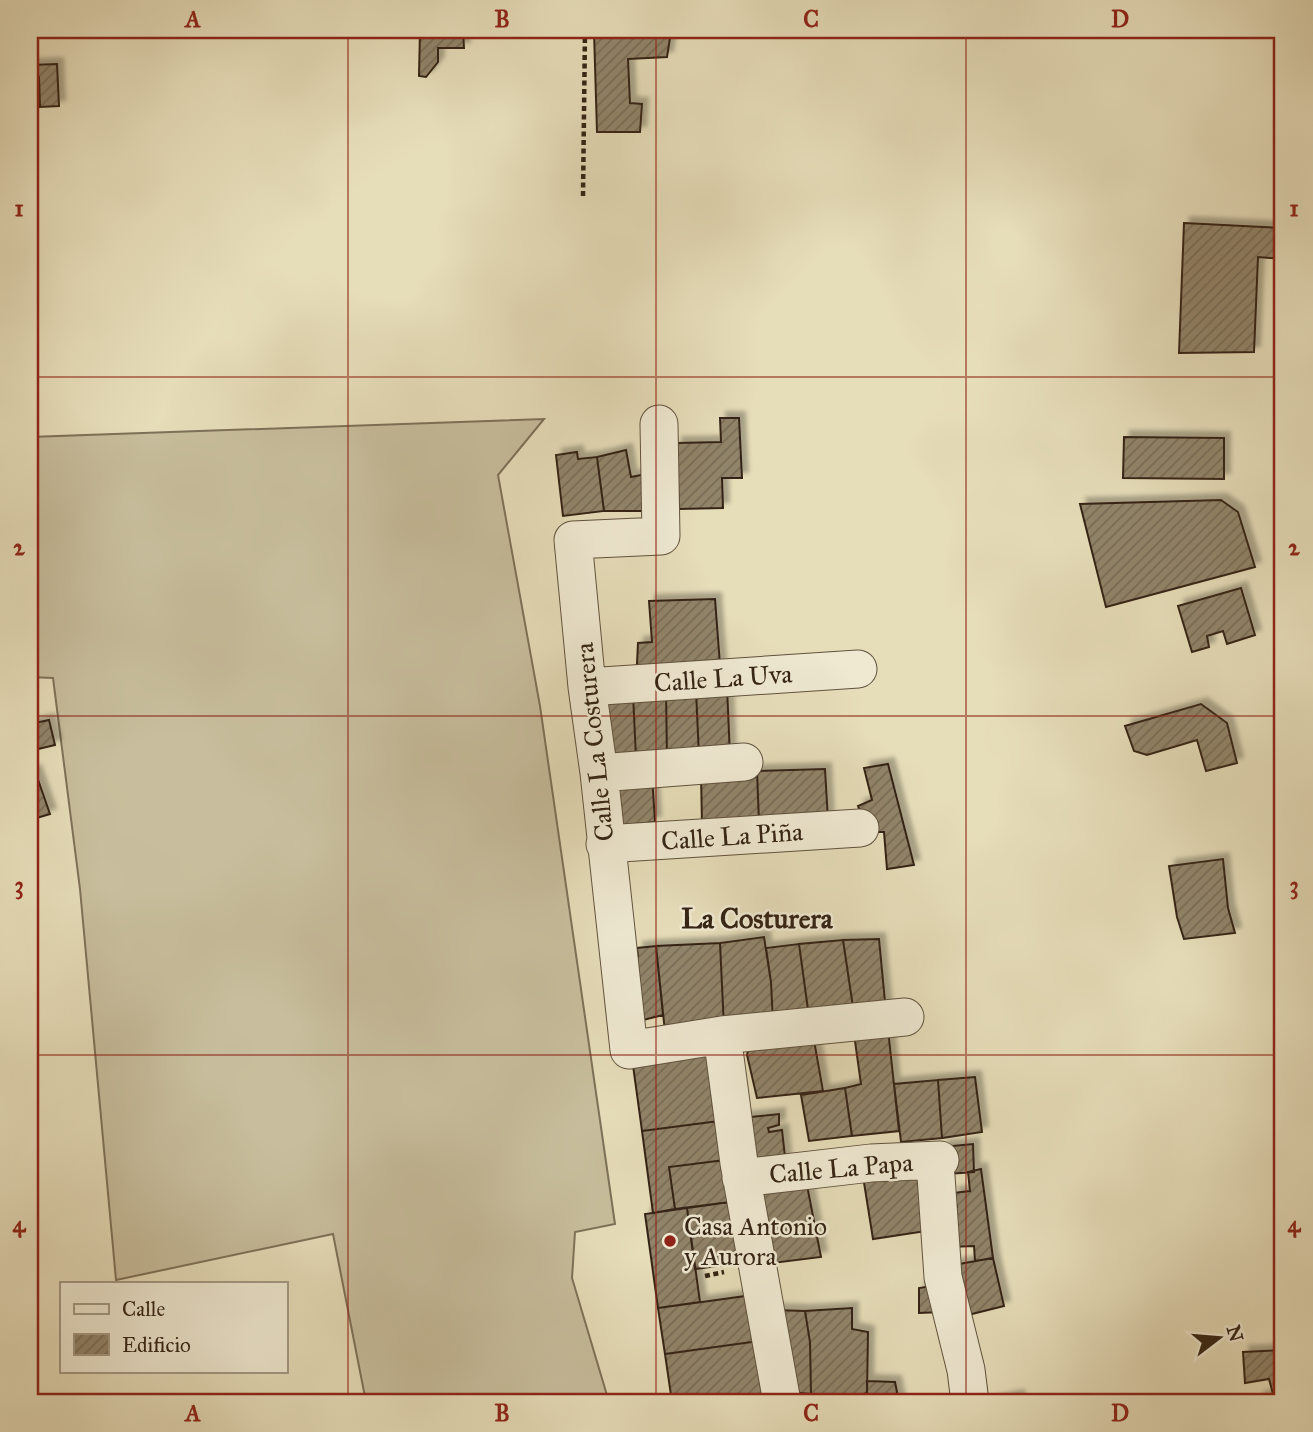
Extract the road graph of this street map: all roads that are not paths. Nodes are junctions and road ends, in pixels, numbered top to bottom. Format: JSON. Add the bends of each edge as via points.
{"nodes":[{"id":1,"x":659,"y":424,"type":"dead end"},
{"id":2,"x":858,"y":669,"type":"dead end"},
{"id":3,"x":587,"y":687,"type":"junction"},
{"id":4,"x":744,"y":762,"type":"dead end"},
{"id":5,"x":599,"y":773,"type":"junction"},
{"id":6,"x":860,"y":828,"type":"dead end"},
{"id":7,"x":605,"y":844,"type":"junction"},
{"id":8,"x":905,"y":1017,"type":"dead end"},
{"id":9,"x":722,"y":1035,"type":"junction"},
{"id":10,"x":741,"y":1178,"type":"junction"},
{"id":11,"x":782,"y":1402,"type":"edge"},
{"id":12,"x":970,"y":1402,"type":"edge"}],
"edges":[{"from":1,"to":3,"type":"street","name":"Calle La Costurera","via":[[661,536],[573,540]]},
{"from":2,"to":3,"type":"street","name":"Calle La Uva"},
{"from":3,"to":5,"type":"street","name":"Calle La Costurera"},
{"from":4,"to":5,"type":"street"},
{"from":5,"to":7,"type":"street","name":"Calle La Costurera"},
{"from":6,"to":7,"type":"street","name":"Calle La Piña"},
{"from":7,"to":9,"type":"street","name":"Calle La Costurera","via":[[629,1050]]},
{"from":8,"to":9,"type":"street","name":"Calle La Costurera"},
{"from":9,"to":10,"type":"street"},
{"from":10,"to":11,"type":"street"},
{"from":10,"to":12,"type":"street","name":"Calle La Papa","via":[[871,1163],[938,1168],[943,1277]]}]}
